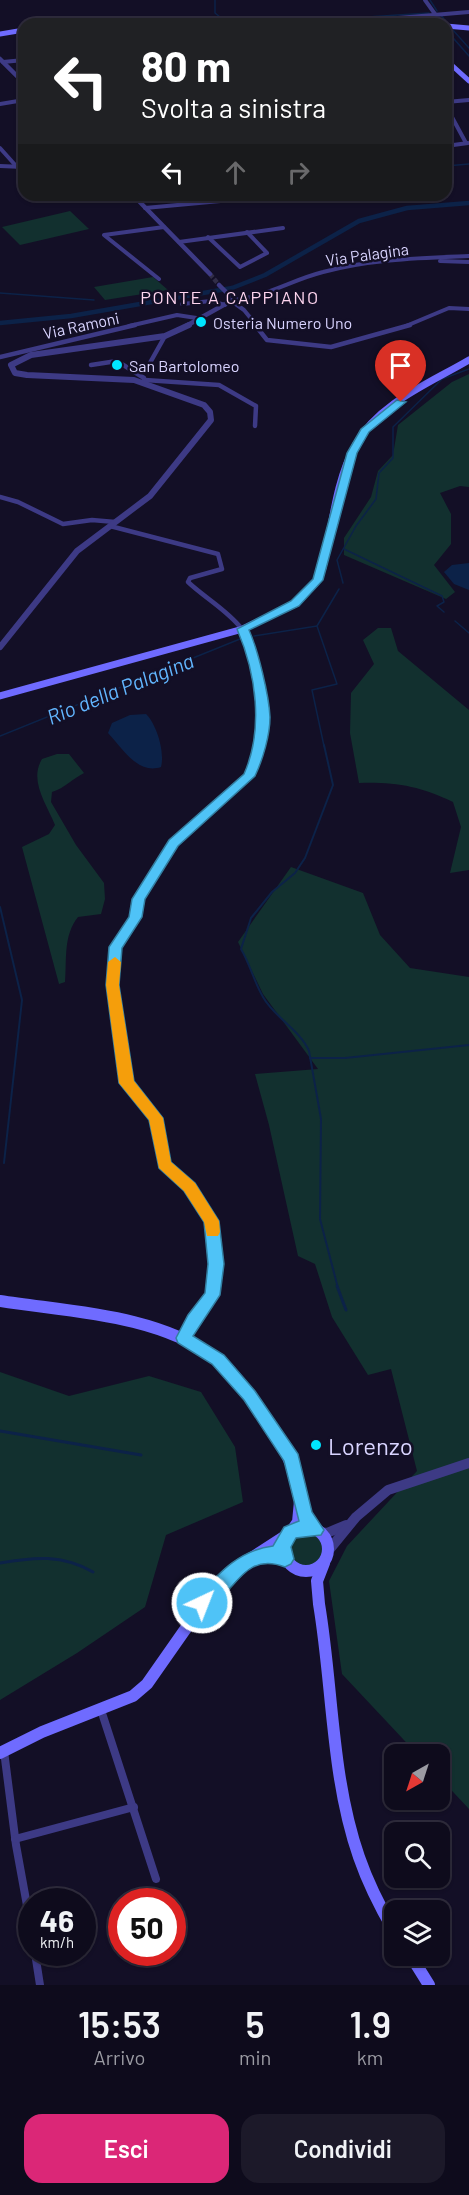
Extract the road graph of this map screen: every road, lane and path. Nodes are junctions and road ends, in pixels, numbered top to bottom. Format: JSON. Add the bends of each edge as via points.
{"nodes":[{"id":1,"x":425,"y":0,"type":"edge"},
{"id":2,"x":469,"y":12,"type":"edge"},
{"id":3,"x":435,"y":14,"type":"junction"},
{"id":4,"x":398,"y":18,"type":"edge"},
{"id":5,"x":452,"y":27,"type":"edge"},
{"id":6,"x":469,"y":28,"type":"edge"},
{"id":7,"x":18,"y":30,"type":"edge"},
{"id":8,"x":0,"y":32,"type":"edge"},
{"id":9,"x":1,"y":60,"type":"edge"},
{"id":10,"x":18,"y":60,"type":"edge"},
{"id":11,"x":452,"y":65,"type":"edge"},
{"id":12,"x":18,"y":77,"type":"edge"},
{"id":13,"x":469,"y":81,"type":"edge"},
{"id":14,"x":469,"y":100,"type":"edge"},
{"id":15,"x":18,"y":101,"type":"edge"},
{"id":16,"x":452,"y":103,"type":"edge"},
{"id":17,"x":0,"y":104,"type":"edge"},
{"id":18,"x":452,"y":115,"type":"edge"},
{"id":19,"x":468,"y":143,"type":"edge"},
{"id":20,"x":452,"y":145,"type":"edge"},
{"id":21,"x":0,"y":147,"type":"edge"},
{"id":22,"x":0,"y":166,"type":"edge"},
{"id":23,"x":17,"y":167,"type":"joint"},
{"id":24,"x":139,"y":201,"type":"edge"},
{"id":25,"x":221,"y":201,"type":"edge"},
{"id":26,"x":145,"y":208,"type":"junction"},
{"id":27,"x":164,"y":227,"type":"junction"},
{"id":28,"x":283,"y":228,"type":"dead end"},
{"id":29,"x":247,"y":232,"type":"junction"},
{"id":30,"x":208,"y":237,"type":"junction"},
{"id":31,"x":179,"y":242,"type":"junction"},
{"id":32,"x":469,"y":256,"type":"edge"},
{"id":33,"x":403,"y":260,"type":"junction"},
{"id":34,"x":469,"y":262,"type":"edge"},
{"id":35,"x":210,"y":274,"type":"tunnel mouth"},
{"id":36,"x":159,"y":279,"type":"dead end"},
{"id":37,"x":219,"y":285,"type":"tunnel mouth"},
{"id":38,"x":231,"y":302,"type":"junction"},
{"id":39,"x":182,"y":304,"type":"dead end"},
{"id":40,"x":469,"y":309,"type":"edge"},
{"id":41,"x":202,"y":318,"type":"junction"},
{"id":42,"x":165,"y":336,"type":"junction"},
{"id":43,"x":0,"y":357,"type":"edge"},
{"id":44,"x":469,"y":360,"type":"edge"},
{"id":45,"x":91,"y":365,"type":"dead end"},
{"id":46,"x":146,"y":370,"type":"dead end"},
{"id":47,"x":144,"y":380,"type":"junction"},
{"id":48,"x":255,"y":426,"type":"dead end"},
{"id":49,"x":0,"y":497,"type":"edge"},
{"id":50,"x":113,"y":524,"type":"junction"},
{"id":51,"x":243,"y":629,"type":"junction"},
{"id":52,"x":0,"y":647,"type":"edge"},
{"id":53,"x":0,"y":696,"type":"edge"},
{"id":54,"x":0,"y":1301,"type":"edge"},
{"id":55,"x":184,"y":1338,"type":"junction"},
{"id":56,"x":469,"y":1463,"type":"edge"},
{"id":57,"x":300,"y":1501,"type":"junction"},
{"id":58,"x":356,"y":1517,"type":"junction"},
{"id":59,"x":317,"y":1531,"type":"junction"},
{"id":60,"x":289,"y":1534,"type":"junction"},
{"id":61,"x":329,"y":1550,"type":"junction"},
{"id":62,"x":250,"y":1558,"type":"junction"},
{"id":63,"x":285,"y":1559,"type":"junction"},
{"id":64,"x":324,"y":1563,"type":"junction"},
{"id":65,"x":299,"y":1569,"type":"junction"},
{"id":66,"x":319,"y":1604,"type":"junction"},
{"id":67,"x":101,"y":1710,"type":"junction"},
{"id":68,"x":2,"y":1752,"type":"edge"},
{"id":69,"x":134,"y":1807,"type":"junction"},
{"id":70,"x":15,"y":1839,"type":"junction"},
{"id":71,"x":156,"y":1879,"type":"dead end"},
{"id":72,"x":24,"y":1888,"type":"edge"},
{"id":73,"x":384,"y":1914,"type":"edge"},
{"id":74,"x":37,"y":1966,"type":"edge"},
{"id":75,"x":417,"y":1966,"type":"edge"},
{"id":76,"x":40,"y":1985,"type":"edge"},
{"id":77,"x":429,"y":1985,"type":"edge"}],
"edges":[{"from":1,"to":3,"type":"street"},
{"from":2,"to":3,"type":"street"},
{"from":3,"to":4,"type":"street"},
{"from":5,"to":6,"type":"main road"},
{"from":7,"to":8,"type":"main road"},
{"from":9,"to":10,"type":"street"},
{"from":9,"to":12,"type":"street"},
{"from":11,"to":13,"type":"main road"},
{"from":14,"to":16,"type":"street"},
{"from":15,"to":17,"type":"street"},
{"from":18,"to":19,"type":"street"},
{"from":19,"to":20,"type":"street"},
{"from":21,"to":23,"type":"street"},
{"from":22,"to":23,"type":"street"},
{"from":24,"to":26,"type":"street"},
{"from":25,"to":26,"type":"street"},
{"from":26,"to":27,"type":"street"},
{"from":27,"to":31,"type":"street"},
{"from":27,"to":36,"type":"street","via":[[104,235]]},
{"from":28,"to":29,"type":"street"},
{"from":29,"to":30,"type":"street"},
{"from":29,"to":30,"type":"street","via":[[267,253],[240,267]]},
{"from":30,"to":31,"type":"street"},
{"from":31,"to":35,"type":"street"},
{"from":32,"to":33,"type":"street","name":"Via Palagina"},
{"from":33,"to":34,"type":"street"},
{"from":33,"to":38,"type":"street","name":"Via Palagina","via":[[320,273],[272,292]]},
{"from":37,"to":38,"type":"street"},
{"from":38,"to":39,"type":"street"},
{"from":38,"to":40,"type":"street","via":[[244,310],[267,340],[332,347],[400,329],[449,308]]},
{"from":38,"to":41,"type":"street"},
{"from":41,"to":42,"type":"street"},
{"from":41,"to":43,"type":"street","name":"Via Ramoni","via":[[177,315]]},
{"from":42,"to":46,"type":"street"},
{"from":42,"to":47,"type":"street","via":[[31,355],[11,365],[15,373],[27,375]]},
{"from":44,"to":51,"type":"main road","via":[[388,410],[365,431],[347,466],[318,580],[295,604]]},
{"from":45,"to":47,"type":"street","via":[[117,361]]},
{"from":47,"to":48,"type":"street","via":[[219,385],[256,406]]},
{"from":47,"to":50,"type":"street","via":[[204,405],[211,420],[150,496]]},
{"from":49,"to":50,"type":"street","via":[[63,524],[92,520]]},
{"from":50,"to":51,"type":"street","via":[[218,554],[222,569],[190,578],[188,582]]},
{"from":50,"to":52,"type":"street","via":[[72,556]]},
{"from":51,"to":53,"type":"main road"},
{"from":51,"to":55,"type":"street","via":[[250,644],[264,717],[255,762],[249,776],[173,843],[138,899],[135,917],[116,947],[113,985],[127,1083],[156,1118],[164,1164],[190,1187],[212,1221],[216,1264],[213,1295]]},
{"from":54,"to":55,"type":"main road"},
{"from":55,"to":57,"type":"main road","via":[[218,1359],[249,1395],[292,1459]]},
{"from":56,"to":58,"type":"street","via":[[388,1490]]},
{"from":57,"to":59,"type":"main road","via":[[306,1519]]},
{"from":57,"to":60,"type":"main road","via":[[298,1522]]},
{"from":58,"to":59,"type":"street","via":[[340,1529]]},
{"from":58,"to":61,"type":"street"},
{"from":59,"to":60,"type":"main road","via":[[302,1528]]},
{"from":59,"to":61,"type":"main road","via":[[327,1540]]},
{"from":60,"to":62,"type":"main road"},
{"from":60,"to":63,"type":"main road","via":[[282,1547]]},
{"from":61,"to":64,"type":"main road"},
{"from":62,"to":63,"type":"main road","via":[[273,1554]]},
{"from":62,"to":67,"type":"main road","via":[[210,1594],[147,1684],[133,1696]]},
{"from":63,"to":65,"type":"main road"},
{"from":64,"to":65,"type":"main road","via":[[312,1569]]},
{"from":64,"to":66,"type":"main road","via":[[317,1581]]},
{"from":65,"to":66,"type":"main road","via":[[311,1582]]},
{"from":66,"to":73,"type":"main road","via":[[351,1830],[372,1894]]},
{"from":67,"to":68,"type":"main road"},
{"from":67,"to":69,"type":"street"},
{"from":68,"to":70,"type":"street"},
{"from":69,"to":70,"type":"street"},
{"from":69,"to":71,"type":"street"},
{"from":70,"to":72,"type":"street"},
{"from":74,"to":76,"type":"street"},
{"from":75,"to":77,"type":"main road"}]}
